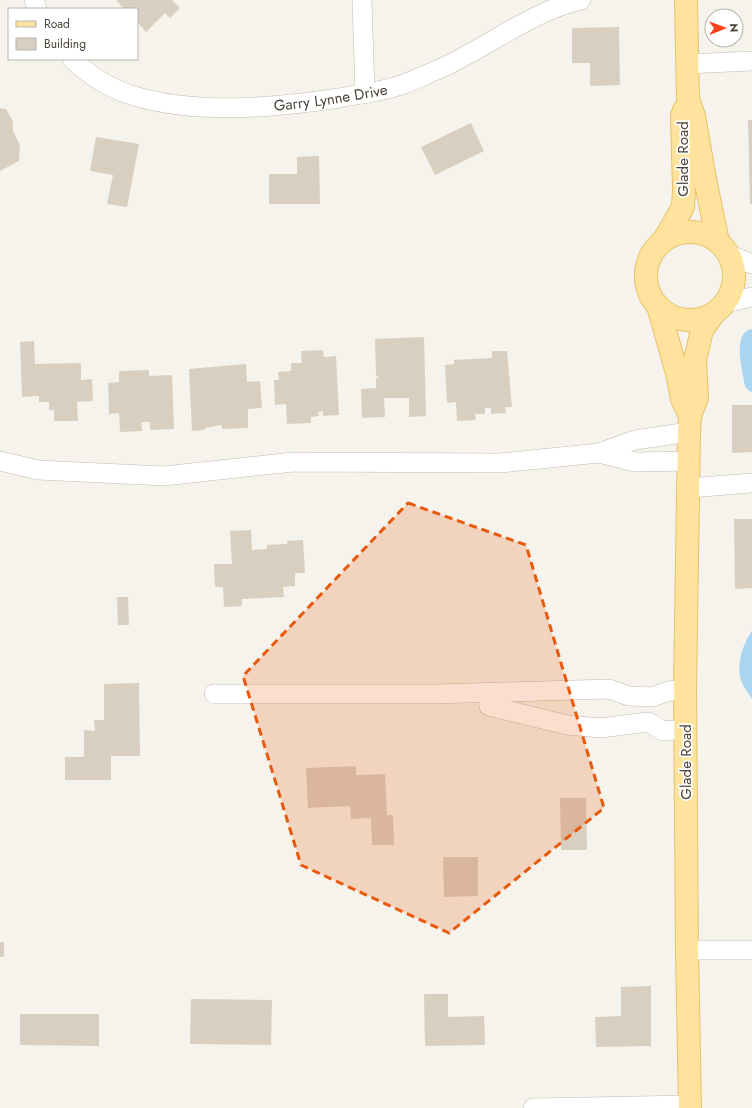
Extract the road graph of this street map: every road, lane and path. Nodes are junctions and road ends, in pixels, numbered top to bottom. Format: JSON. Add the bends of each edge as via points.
{"nodes":[{"id":1,"x":362,"y":0,"type":"edge"},
{"id":2,"x":582,"y":0,"type":"edge"},
{"id":3,"x":686,"y":0,"type":"edge"},
{"id":4,"x":73,"y":60,"type":"edge"},
{"id":5,"x":752,"y":61,"type":"edge"},
{"id":6,"x":687,"y":64,"type":"junction"},
{"id":7,"x":365,"y":94,"type":"junction"},
{"id":8,"x":688,"y":99,"type":"junction"},
{"id":9,"x":664,"y":240,"type":"junction"},
{"id":10,"x":723,"y":248,"type":"junction"},
{"id":11,"x":752,"y":264,"type":"edge"},
{"id":12,"x":752,"y":297,"type":"edge"},
{"id":13,"x":658,"y":306,"type":"junction"},
{"id":14,"x":719,"y":308,"type":"junction"},
{"id":15,"x":690,"y":424,"type":"junction"},
{"id":16,"x":599,"y":453,"type":"junction"},
{"id":17,"x":0,"y":461,"type":"edge"},
{"id":18,"x":688,"y":461,"type":"junction"},
{"id":19,"x":752,"y":483,"type":"edge"},
{"id":20,"x":689,"y":488,"type":"junction"},
{"id":21,"x":686,"y":689,"type":"junction"},
{"id":22,"x":487,"y":692,"type":"junction"},
{"id":23,"x":214,"y":694,"type":"dead end"},
{"id":24,"x":652,"y":698,"type":"junction"},
{"id":25,"x":648,"y":722,"type":"junction"},
{"id":26,"x":686,"y":729,"type":"junction"},
{"id":27,"x":687,"y":950,"type":"junction"},
{"id":28,"x":752,"y":950,"type":"edge"},
{"id":29,"x":690,"y":1107,"type":"edge"},
{"id":30,"x":533,"y":1108,"type":"edge"}],
"edges":[{"from":1,"to":7,"type":"street"},
{"from":2,"to":7,"type":"street","name":"Garry Lynne Drive","via":[[518,25],[439,69],[400,85]]},
{"from":3,"to":6,"type":"main road","name":"Glade Road"},
{"from":4,"to":7,"type":"street","name":"Garry Lynne Drive","via":[[108,86],[131,95],[176,104],[218,107],[286,106]]},
{"from":5,"to":6,"type":"street"},
{"from":6,"to":8,"type":"main road","name":"Glade Road"},
{"from":8,"to":9,"type":"main road","name":"Glade Road","via":[[682,116],[683,206]]},
{"from":8,"to":10,"type":"main road","name":"Glade Road","via":[[694,116],[704,179]]},
{"from":9,"to":10,"type":"main road","name":"Glade Road","via":[[670,235],[686,231],[699,232],[713,237]]},
{"from":9,"to":13,"type":"main road","name":"Glade Road","via":[[649,257],[645,272],[647,288],[653,302]]},
{"from":10,"to":11,"type":"street"},
{"from":10,"to":14,"type":"main road","name":"Glade Road","via":[[734,271],[733,286],[728,299]]},
{"from":12,"to":14,"type":"street"},
{"from":13,"to":14,"type":"main road","name":"Glade Road","via":[[664,313],[678,319],[694,320],[708,317]]},
{"from":13,"to":15,"type":"main road","name":"Glade Road"},
{"from":14,"to":15,"type":"main road","name":"Glade Road","via":[[702,330],[697,348],[697,397]]},
{"from":15,"to":16,"type":"street"},
{"from":15,"to":18,"type":"main road","name":"Glade Road"},
{"from":16,"to":17,"type":"street","via":[[501,463],[293,462],[164,476],[38,470]]},
{"from":16,"to":18,"type":"street","via":[[635,462]]},
{"from":18,"to":20,"type":"main road","name":"Glade Road"},
{"from":19,"to":20,"type":"street"},
{"from":20,"to":21,"type":"main road","name":"Glade Road"},
{"from":21,"to":24,"type":"street","via":[[669,691]]},
{"from":21,"to":26,"type":"main road","name":"Glade Road"},
{"from":22,"to":23,"type":"street"},
{"from":22,"to":24,"type":"street","via":[[609,689],[629,696]]},
{"from":22,"to":25,"type":"street","via":[[489,706],[566,725],[601,728]]},
{"from":24,"to":25,"type":"street"},
{"from":25,"to":26,"type":"street","via":[[663,731]]},
{"from":26,"to":27,"type":"main road","name":"Glade Road"},
{"from":27,"to":28,"type":"street"},
{"from":27,"to":29,"type":"main road","name":"Glade Road"},
{"from":29,"to":30,"type":"street"}]}
